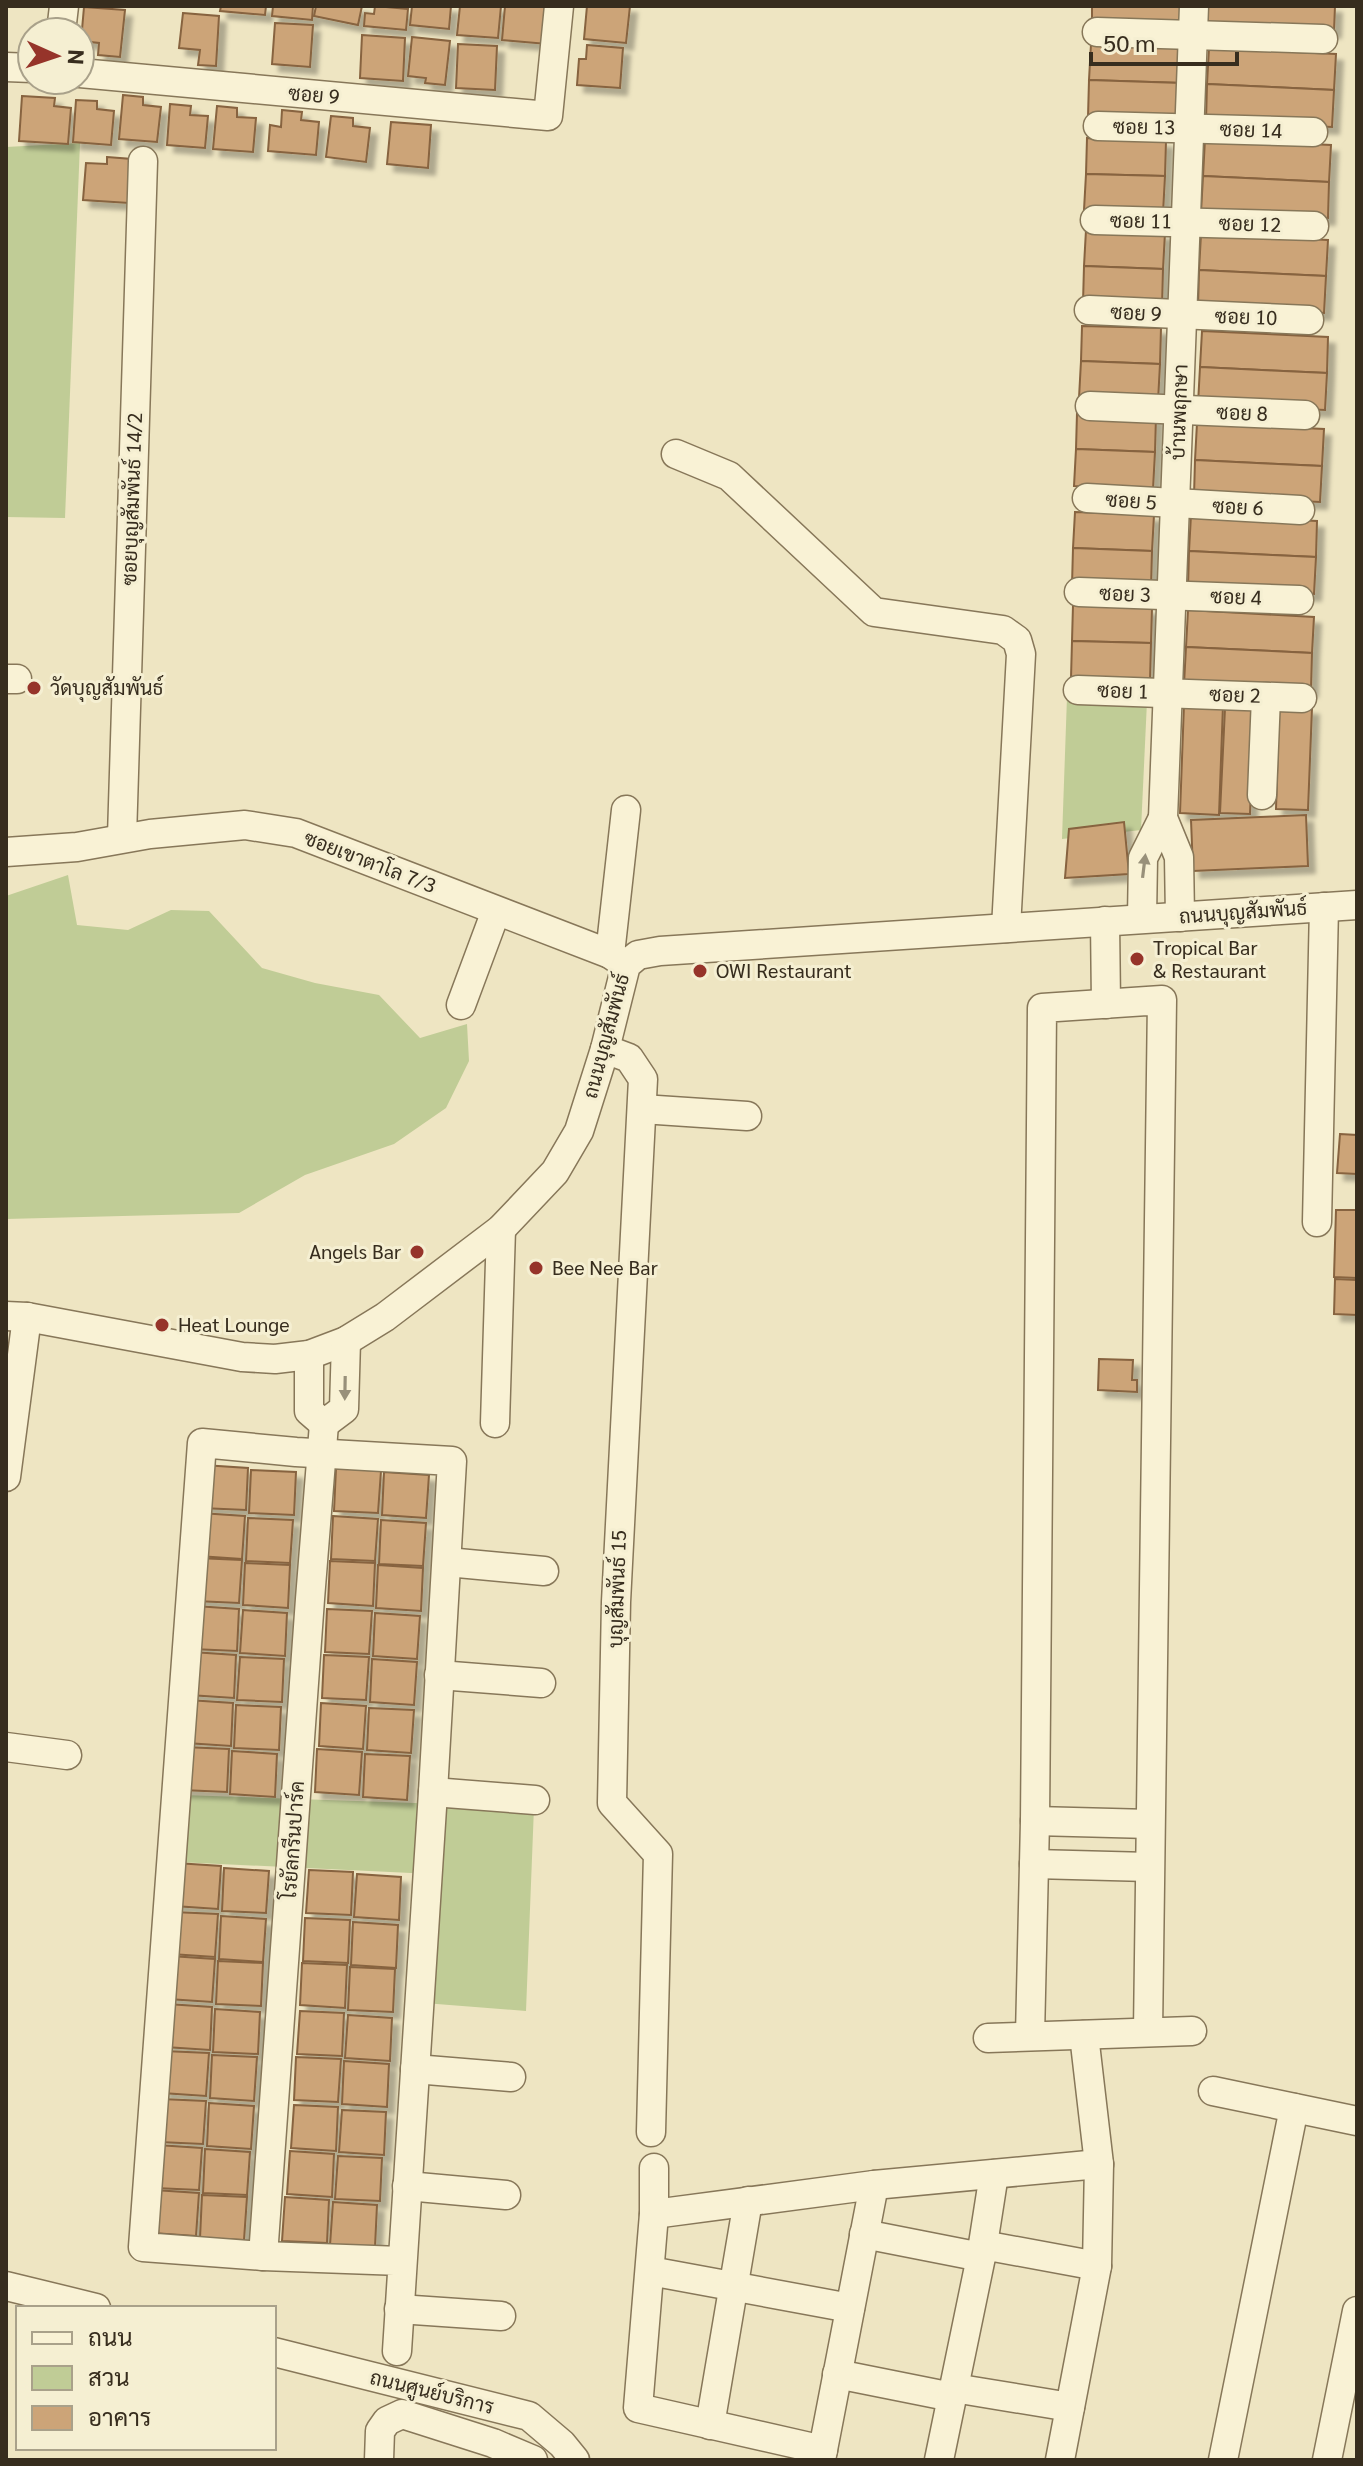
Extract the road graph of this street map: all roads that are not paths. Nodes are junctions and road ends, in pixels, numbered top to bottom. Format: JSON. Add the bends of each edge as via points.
{"nodes":[{"id":1,"x":559,"y":6,"type":"edge"},
{"id":2,"x":1194,"y":6,"type":"edge"},
{"id":3,"x":1097,"y":32,"type":"dead end"},
{"id":4,"x":1193,"y":35,"type":"junction"},
{"id":5,"x":1323,"y":39,"type":"dead end"},
{"id":6,"x":96,"y":74,"type":"edge"},
{"id":7,"x":1098,"y":126,"type":"dead end"},
{"id":8,"x":1190,"y":128,"type":"junction"},
{"id":9,"x":1313,"y":132,"type":"dead end"},
{"id":10,"x":143,"y":161,"type":"dead end"},
{"id":11,"x":1095,"y":220,"type":"dead end"},
{"id":12,"x":1186,"y":221,"type":"junction"},
{"id":13,"x":1314,"y":226,"type":"dead end"},
{"id":14,"x":1089,"y":310,"type":"dead end"},
{"id":15,"x":1182,"y":315,"type":"junction"},
{"id":16,"x":1309,"y":320,"type":"dead end"},
{"id":17,"x":1090,"y":406,"type":"dead end"},
{"id":18,"x":1179,"y":411,"type":"junction"},
{"id":19,"x":1305,"y":415,"type":"dead end"},
{"id":20,"x":676,"y":454,"type":"dead end"},
{"id":21,"x":1087,"y":498,"type":"dead end"},
{"id":22,"x":1175,"y":504,"type":"junction"},
{"id":23,"x":1300,"y":510,"type":"dead end"},
{"id":24,"x":1079,"y":592,"type":"dead end"},
{"id":25,"x":1172,"y":595,"type":"junction"},
{"id":26,"x":1299,"y":600,"type":"dead end"},
{"id":27,"x":1078,"y":690,"type":"dead end"},
{"id":28,"x":1168,"y":693,"type":"junction"},
{"id":29,"x":1266,"y":697,"type":"junction"},
{"id":30,"x":1302,"y":698,"type":"dead end"},
{"id":31,"x":1262,"y":795,"type":"dead end"},
{"id":32,"x":626,"y":810,"type":"dead end"},
{"id":33,"x":1163,"y":818,"type":"junction"},
{"id":34,"x":122,"y":837,"type":"junction"},
{"id":35,"x":6,"y":852,"type":"edge"},
{"id":36,"x":1357,"y":905,"type":"edge"},
{"id":37,"x":1324,"y":907,"type":"junction"},
{"id":38,"x":496,"y":911,"type":"junction"},
{"id":39,"x":1180,"y":917,"type":"junction"},
{"id":40,"x":1142,"y":918,"type":"junction"},
{"id":41,"x":1105,"y":921,"type":"junction"},
{"id":42,"x":1006,"y":928,"type":"junction"},
{"id":43,"x":618,"y":960,"type":"junction"},
{"id":44,"x":1106,"y":1004,"type":"junction"},
{"id":45,"x":461,"y":1005,"type":"dead end"},
{"id":46,"x":605,"y":1049,"type":"junction"},
{"id":47,"x":642,"y":1109,"type":"junction"},
{"id":48,"x":747,"y":1116,"type":"dead end"},
{"id":49,"x":1317,"y":1222,"type":"dead end"},
{"id":50,"x":501,"y":1229,"type":"junction"},
{"id":51,"x":17,"y":1316,"type":"edge"},
{"id":52,"x":346,"y":1341,"type":"junction"},
{"id":53,"x":309,"y":1355,"type":"junction"},
{"id":54,"x":495,"y":1423,"type":"dead end"},
{"id":55,"x":324,"y":1424,"type":"junction"},
{"id":56,"x":323,"y":1453,"type":"junction"},
{"id":57,"x":6,"y":1477,"type":"edge"},
{"id":58,"x":447,"y":1562,"type":"junction"},
{"id":59,"x":544,"y":1571,"type":"dead end"},
{"id":60,"x":439,"y":1675,"type":"junction"},
{"id":61,"x":541,"y":1683,"type":"dead end"},
{"id":62,"x":6,"y":1747,"type":"edge"},
{"id":63,"x":67,"y":1755,"type":"dead end"},
{"id":64,"x":433,"y":1792,"type":"junction"},
{"id":65,"x":535,"y":1800,"type":"dead end"},
{"id":66,"x":1035,"y":1821,"type":"junction"},
{"id":67,"x":1150,"y":1824,"type":"junction"},
{"id":68,"x":1034,"y":1864,"type":"junction"},
{"id":69,"x":1149,"y":1867,"type":"junction"},
{"id":70,"x":1192,"y":2031,"type":"dead end"},
{"id":71,"x":1148,"y":2032,"type":"junction"},
{"id":72,"x":1084,"y":2035,"type":"junction"},
{"id":73,"x":1030,"y":2036,"type":"junction"},
{"id":74,"x":988,"y":2038,"type":"dead end"},
{"id":75,"x":415,"y":2069,"type":"junction"},
{"id":76,"x":511,"y":2077,"type":"dead end"},
{"id":77,"x":1213,"y":2091,"type":"dead end"},
{"id":78,"x":1294,"y":2108,"type":"junction"},
{"id":79,"x":1357,"y":2121,"type":"edge"},
{"id":80,"x":651,"y":2132,"type":"dead end"},
{"id":81,"x":1099,"y":2164,"type":"junction"},
{"id":82,"x":654,"y":2168,"type":"dead end"},
{"id":83,"x":994,"y":2174,"type":"junction"},
{"id":84,"x":874,"y":2185,"type":"junction"},
{"id":85,"x":407,"y":2186,"type":"junction"},
{"id":86,"x":506,"y":2195,"type":"dead end"},
{"id":87,"x":748,"y":2201,"type":"junction"},
{"id":88,"x":654,"y":2214,"type":"junction"},
{"id":89,"x":864,"y":2234,"type":"junction"},
{"id":90,"x":982,"y":2251,"type":"junction"},
{"id":91,"x":263,"y":2256,"type":"junction"},
{"id":92,"x":401,"y":2261,"type":"junction"},
{"id":93,"x":1097,"y":2266,"type":"junction"},
{"id":94,"x":650,"y":2271,"type":"junction"},
{"id":95,"x":6,"y":2286,"type":"edge"},
{"id":96,"x":733,"y":2286,"type":"junction"},
{"id":97,"x":88,"y":2306,"type":"edge"},
{"id":98,"x":850,"y":2308,"type":"junction"},
{"id":99,"x":399,"y":2309,"type":"junction"},
{"id":100,"x":1357,"y":2311,"type":"edge"},
{"id":101,"x":501,"y":2316,"type":"dead end"},
{"id":102,"x":1354,"y":2341,"type":"edge"},
{"id":103,"x":397,"y":2351,"type":"dead end"},
{"id":104,"x":276,"y":2353,"type":"edge"},
{"id":105,"x":837,"y":2374,"type":"junction"},
{"id":106,"x":953,"y":2392,"type":"junction"},
{"id":107,"x":1070,"y":2407,"type":"junction"},
{"id":108,"x":710,"y":2425,"type":"junction"},
{"id":109,"x":476,"y":2449,"type":"edge"},
{"id":110,"x":822,"y":2455,"type":"edge"},
{"id":111,"x":379,"y":2460,"type":"edge"},
{"id":112,"x":533,"y":2460,"type":"edge"},
{"id":113,"x":575,"y":2460,"type":"edge"},
{"id":114,"x":939,"y":2460,"type":"edge"},
{"id":115,"x":1060,"y":2460,"type":"edge"},
{"id":116,"x":1223,"y":2460,"type":"edge"},
{"id":117,"x":1327,"y":2460,"type":"edge"}],
"edges":[{"from":1,"to":6,"type":"street","name":"ซอย 9","via":[[548,116]]},
{"from":2,"to":4,"type":"street","name":"บ้านพฤกษา"},
{"from":3,"to":4,"type":"street"},
{"from":4,"to":5,"type":"street"},
{"from":4,"to":8,"type":"street","name":"บ้านพฤกษา"},
{"from":7,"to":8,"type":"street","name":"ซอย 13"},
{"from":8,"to":9,"type":"street","name":"ซอย 14"},
{"from":8,"to":12,"type":"street","name":"บ้านพฤกษา"},
{"from":10,"to":34,"type":"street","name":"ซอยบุญสัมพันธ์ 14/2"},
{"from":11,"to":12,"type":"street","name":"ซอย 11"},
{"from":12,"to":13,"type":"street","name":"ซอย 12"},
{"from":12,"to":15,"type":"street","name":"บ้านพฤกษา"},
{"from":14,"to":15,"type":"street","name":"ซอย 9"},
{"from":15,"to":16,"type":"street","name":"ซอย 10"},
{"from":15,"to":18,"type":"street","name":"บ้านพฤกษา"},
{"from":17,"to":18,"type":"street","name":"ซอย 8"},
{"from":18,"to":19,"type":"street","name":"ซอย 8"},
{"from":18,"to":22,"type":"street","name":"บ้านพฤกษา"},
{"from":20,"to":42,"type":"street","via":[[729,476],[874,612],[1003,630],[1017,640],[1021,654]]},
{"from":21,"to":22,"type":"street","name":"ซอย 5"},
{"from":22,"to":23,"type":"street","name":"ซอย 6"},
{"from":22,"to":25,"type":"street","name":"บ้านพฤกษา"},
{"from":24,"to":25,"type":"street","name":"ซอย 3"},
{"from":25,"to":26,"type":"street","name":"ซอย 4"},
{"from":25,"to":28,"type":"street","name":"บ้านพฤกษา"},
{"from":27,"to":28,"type":"street","name":"ซอย 1"},
{"from":28,"to":29,"type":"street","name":"ซอย 2"},
{"from":28,"to":33,"type":"street","name":"บ้านพฤกษา"},
{"from":29,"to":30,"type":"street","name":"ซอย 2"},
{"from":29,"to":31,"type":"street"},
{"from":32,"to":43,"type":"street"},
{"from":33,"to":39,"type":"street","name":"บ้านพฤกษา","via":[[1179,857]]},
{"from":40,"to":33,"type":"street","name":"บ้านพฤกษา","one_way":true,"via":[[1143,858]]},
{"from":34,"to":35,"type":"street","name":"ซอยเขาตาโล 7/3","via":[[77,847]]},
{"from":34,"to":38,"type":"street","name":"ซอยเขาตาโล 7/3","via":[[245,825],[296,833]]},
{"from":36,"to":37,"type":"street","name":"ถนนบุญสัมพันธ์"},
{"from":37,"to":39,"type":"street","name":"ถนนบุญสัมพันธ์"},
{"from":37,"to":49,"type":"street"},
{"from":38,"to":43,"type":"street","name":"ซอยเขาตาโล 7/3"},
{"from":38,"to":45,"type":"street"},
{"from":39,"to":40,"type":"street","name":"ถนนบุญสัมพันธ์"},
{"from":40,"to":41,"type":"street","name":"ถนนบุญสัมพันธ์"},
{"from":41,"to":42,"type":"street","name":"ถนนบุญสัมพันธ์"},
{"from":41,"to":44,"type":"street"},
{"from":42,"to":43,"type":"street","name":"ถนนบุญสัมพันธ์","via":[[660,951]]},
{"from":43,"to":46,"type":"street","name":"ถนนบุญสัมพันธ์"},
{"from":44,"to":66,"type":"street","via":[[1042,1008]]},
{"from":44,"to":67,"type":"street","via":[[1162,1000]]},
{"from":46,"to":47,"type":"street","name":"บุญสัมพันธ์ 15","via":[[629,1058],[643,1079]]},
{"from":46,"to":50,"type":"street","name":"ถนนบุญสัมพันธ์","via":[[579,1131],[555,1172]]},
{"from":47,"to":48,"type":"street"},
{"from":47,"to":80,"type":"street","name":"บุญสัมพันธ์ 15","via":[[616,1602],[612,1803],[658,1854]]},
{"from":50,"to":52,"type":"street","name":"ถนนบุญสัมพันธ์"},
{"from":50,"to":54,"type":"street"},
{"from":51,"to":53,"type":"street","name":"ถนนบุญสัมพันธ์","via":[[242,1357]]},
{"from":51,"to":57,"type":"street"},
{"from":52,"to":53,"type":"street","name":"ถนนบุญสัมพันธ์"},
{"from":52,"to":55,"type":"street","one_way":true,"via":[[344,1409]]},
{"from":53,"to":55,"type":"street","name":"โรยัลกรีนปาร์ค","via":[[309,1411]]},
{"from":55,"to":56,"type":"street","name":"โรยัลกรีนปาร์ค"},
{"from":56,"to":58,"type":"street","via":[[452,1461]]},
{"from":56,"to":91,"type":"street","name":"โรยัลกรีนปาร์ค"},
{"from":56,"to":91,"type":"street","via":[[202,1443],[199,1474],[143,2247]]},
{"from":58,"to":59,"type":"street"},
{"from":58,"to":60,"type":"street"},
{"from":60,"to":61,"type":"street"},
{"from":60,"to":64,"type":"street"},
{"from":62,"to":63,"type":"street"},
{"from":64,"to":65,"type":"street"},
{"from":64,"to":75,"type":"street"},
{"from":66,"to":67,"type":"street"},
{"from":66,"to":68,"type":"street"},
{"from":67,"to":69,"type":"street"},
{"from":68,"to":69,"type":"street"},
{"from":68,"to":73,"type":"street"},
{"from":69,"to":71,"type":"street"},
{"from":70,"to":71,"type":"street"},
{"from":71,"to":72,"type":"street"},
{"from":72,"to":73,"type":"street"},
{"from":72,"to":81,"type":"street"},
{"from":73,"to":74,"type":"street"},
{"from":75,"to":76,"type":"street"},
{"from":75,"to":85,"type":"street"},
{"from":77,"to":78,"type":"street"},
{"from":78,"to":79,"type":"street"},
{"from":78,"to":116,"type":"street"},
{"from":81,"to":83,"type":"street"},
{"from":81,"to":93,"type":"street"},
{"from":82,"to":88,"type":"street"},
{"from":83,"to":84,"type":"street"},
{"from":83,"to":90,"type":"street"},
{"from":84,"to":87,"type":"street"},
{"from":84,"to":89,"type":"street"},
{"from":85,"to":86,"type":"street"},
{"from":85,"to":92,"type":"street"},
{"from":87,"to":88,"type":"street"},
{"from":87,"to":96,"type":"street"},
{"from":88,"to":94,"type":"street"},
{"from":89,"to":90,"type":"street"},
{"from":89,"to":98,"type":"street"},
{"from":90,"to":93,"type":"street"},
{"from":90,"to":106,"type":"street"},
{"from":91,"to":92,"type":"street"},
{"from":92,"to":99,"type":"street"},
{"from":93,"to":107,"type":"street"},
{"from":94,"to":96,"type":"street"},
{"from":94,"to":108,"type":"street","via":[[638,2408]]},
{"from":95,"to":97,"type":"street"},
{"from":96,"to":98,"type":"street"},
{"from":96,"to":108,"type":"street"},
{"from":98,"to":105,"type":"street"},
{"from":99,"to":101,"type":"street"},
{"from":99,"to":103,"type":"street"},
{"from":100,"to":102,"type":"street"},
{"from":102,"to":117,"type":"street"},
{"from":104,"to":113,"type":"street","name":"ถนนศูนย์บริการ","via":[[529,2416]]},
{"from":105,"to":106,"type":"street"},
{"from":105,"to":110,"type":"street"},
{"from":106,"to":107,"type":"street"},
{"from":106,"to":114,"type":"street"},
{"from":107,"to":115,"type":"street"},
{"from":108,"to":110,"type":"street"},
{"from":109,"to":111,"type":"street","via":[[402,2414],[380,2431]]},
{"from":109,"to":112,"type":"street"}]}
